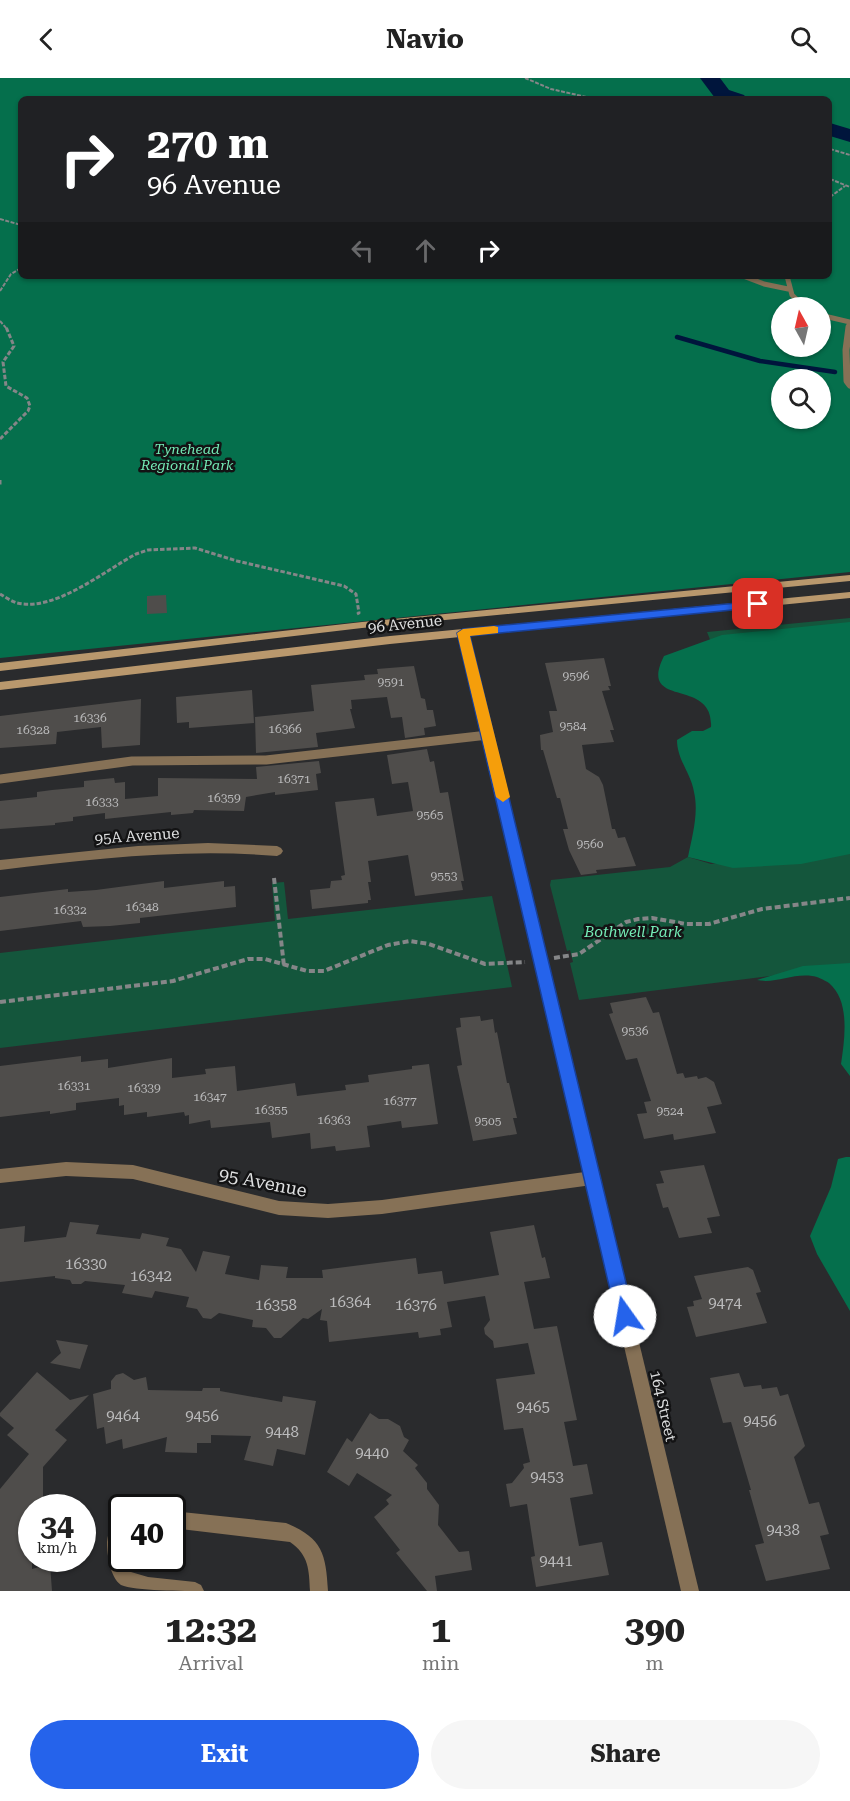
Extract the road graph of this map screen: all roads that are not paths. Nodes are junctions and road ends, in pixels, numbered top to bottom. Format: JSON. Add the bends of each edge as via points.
{"nodes":[{"id":1,"x":751,"y":279,"type":"edge"},
{"id":2,"x":787,"y":279,"type":"edge"},
{"id":3,"x":788,"y":289,"type":"junction"},
{"id":4,"x":792,"y":297,"type":"edge"},
{"id":5,"x":831,"y":318,"type":"edge"},
{"id":6,"x":850,"y":384,"type":"edge"},
{"id":7,"x":850,"y":578,"type":"edge"},
{"id":8,"x":850,"y":596,"type":"edge"},
{"id":9,"x":498,"y":612,"type":"junction"},
{"id":10,"x":463,"y":633,"type":"junction"},
{"id":11,"x":0,"y":667,"type":"edge"},
{"id":12,"x":0,"y":686,"type":"edge"},
{"id":13,"x":488,"y":735,"type":"junction"},
{"id":14,"x":0,"y":779,"type":"edge"},
{"id":15,"x":277,"y":851,"type":"dead end"},
{"id":16,"x":0,"y":865,"type":"edge"},
{"id":17,"x":0,"y":1176,"type":"edge"},
{"id":18,"x":592,"y":1179,"type":"junction"},
{"id":19,"x":186,"y":1521,"type":"edge"},
{"id":20,"x":122,"y":1572,"type":"edge"},
{"id":21,"x":195,"y":1591,"type":"edge"},
{"id":22,"x":319,"y":1591,"type":"edge"},
{"id":23,"x":690,"y":1591,"type":"edge"}],
"edges":[{"from":1,"to":3,"type":"lane"},
{"from":2,"to":3,"type":"lane"},
{"from":3,"to":4,"type":"lane"},
{"from":5,"to":6,"type":"lane","via":[[850,322],[846,350]]},
{"from":7,"to":9,"type":"main road","name":"96 Avenue"},
{"from":8,"to":10,"type":"main road","name":"96 Avenue"},
{"from":9,"to":10,"type":"main road"},
{"from":9,"to":11,"type":"main road","name":"96 Avenue"},
{"from":10,"to":12,"type":"main road","name":"96 Avenue"},
{"from":10,"to":13,"type":"street","name":"164 Street"},
{"from":13,"to":14,"type":"lane","via":[[266,760],[132,761]]},
{"from":13,"to":18,"type":"street","name":"164 Street"},
{"from":15,"to":16,"type":"street","name":"95A Avenue","via":[[244,847],[138,851]]},
{"from":17,"to":18,"type":"street","name":"95 Avenue","via":[[66,1169],[132,1172],[279,1208],[328,1211]]},
{"from":18,"to":23,"type":"street","name":"164 Street"},
{"from":19,"to":22,"type":"street","via":[[300,1536],[318,1566]]},
{"from":20,"to":21,"type":"street","via":[[135,1583]]}]}
